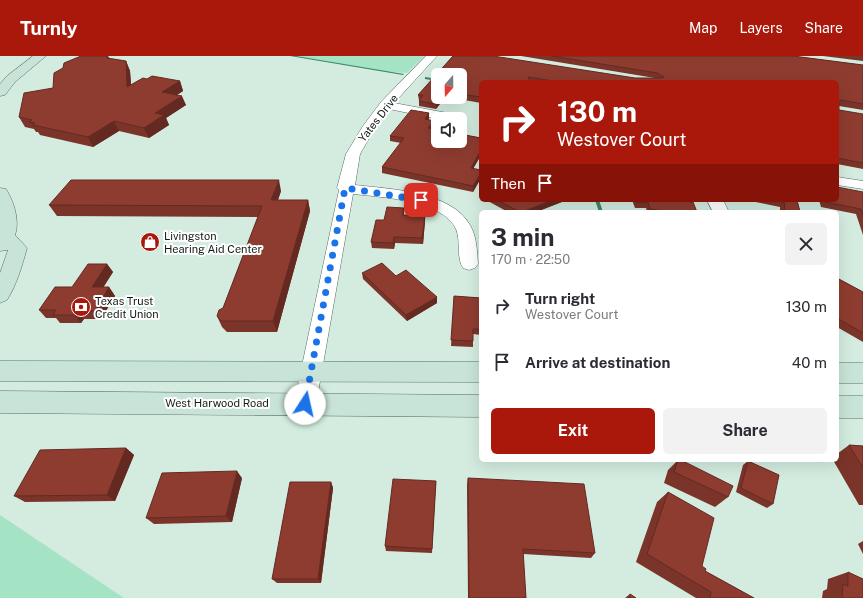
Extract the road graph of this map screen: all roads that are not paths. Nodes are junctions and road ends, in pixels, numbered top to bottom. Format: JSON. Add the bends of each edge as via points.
{"nodes":[{"id":1,"x":40,"y":56,"type":"edge"},
{"id":2,"x":432,"y":56,"type":"edge"},
{"id":3,"x":0,"y":92,"type":"edge"},
{"id":4,"x":385,"y":106,"type":"junction"},
{"id":5,"x":431,"y":114,"type":"edge"},
{"id":6,"x":839,"y":181,"type":"edge"},
{"id":7,"x":863,"y":185,"type":"edge"},
{"id":8,"x":345,"y":188,"type":"junction"},
{"id":9,"x":0,"y":193,"type":"edge"},
{"id":10,"x":3,"y":242,"type":"edge"},
{"id":11,"x":469,"y":264,"type":"dead end"},
{"id":12,"x":0,"y":295,"type":"edge"},
{"id":13,"x":0,"y":371,"type":"edge"},
{"id":14,"x":311,"y":371,"type":"junction"},
{"id":15,"x":479,"y":372,"type":"edge"},
{"id":16,"x":839,"y":372,"type":"edge"},
{"id":17,"x":863,"y":373,"type":"edge"},
{"id":18,"x":0,"y":402,"type":"edge"},
{"id":19,"x":305,"y":404,"type":"junction"},
{"id":20,"x":479,"y":406,"type":"edge"},
{"id":21,"x":839,"y":407,"type":"edge"},
{"id":22,"x":863,"y":407,"type":"edge"}],
"edges":[{"from":1,"to":3,"type":"main road","via":[[11,78]]},
{"from":2,"to":4,"type":"street","name":"Yates Drive"},
{"from":4,"to":5,"type":"street"},
{"from":4,"to":8,"type":"street","name":"Yates Drive","via":[[359,141],[353,154]]},
{"from":6,"to":7,"type":"street"},
{"from":8,"to":11,"type":"street","via":[[421,200],[438,204],[452,212],[466,235]]},
{"from":8,"to":14,"type":"street","name":"Yates Drive"},
{"from":9,"to":10,"type":"main road","via":[[8,216]]},
{"from":10,"to":12,"type":"main road","via":[[18,248]]},
{"from":13,"to":14,"type":"main road"},
{"from":14,"to":15,"type":"main road"},
{"from":14,"to":19,"type":"street","name":"Yates Drive"},
{"from":16,"to":17,"type":"main road"},
{"from":18,"to":19,"type":"main road","name":"West Harwood Road"},
{"from":19,"to":20,"type":"main road","name":"West Harwood Road"},
{"from":21,"to":22,"type":"main road"}]}
